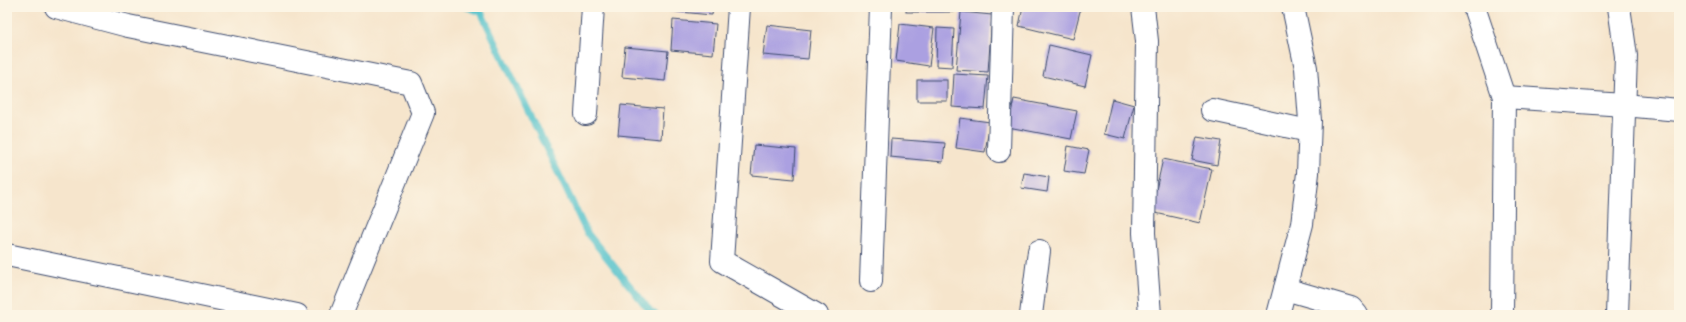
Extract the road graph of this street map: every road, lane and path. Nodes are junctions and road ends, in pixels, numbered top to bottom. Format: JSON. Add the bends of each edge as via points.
{"nodes":[{"id":1,"x":592,"y":7,"type":"edge"},
{"id":2,"x":738,"y":7,"type":"edge"},
{"id":3,"x":881,"y":7,"type":"edge"},
{"id":4,"x":1003,"y":7,"type":"edge"},
{"id":5,"x":1143,"y":7,"type":"edge"},
{"id":6,"x":1293,"y":7,"type":"edge"},
{"id":7,"x":1474,"y":7,"type":"edge"},
{"id":8,"x":1619,"y":7,"type":"edge"},
{"id":9,"x":61,"y":8,"type":"edge"},
{"id":10,"x":1504,"y":97,"type":"junction"},
{"id":11,"x":1624,"y":104,"type":"junction"},
{"id":12,"x":1212,"y":110,"type":"dead end"},
{"id":13,"x":1679,"y":110,"type":"edge"},
{"id":14,"x":586,"y":114,"type":"dead end"},
{"id":15,"x":1309,"y":131,"type":"junction"},
{"id":16,"x":999,"y":151,"type":"dead end"},
{"id":17,"x":1039,"y":251,"type":"dead end"},
{"id":18,"x":7,"y":255,"type":"edge"},
{"id":19,"x":871,"y":281,"type":"dead end"},
{"id":20,"x":1285,"y":289,"type":"junction"},
{"id":21,"x":297,"y":315,"type":"edge"},
{"id":22,"x":341,"y":315,"type":"edge"},
{"id":23,"x":817,"y":315,"type":"edge"},
{"id":24,"x":1031,"y":315,"type":"edge"},
{"id":25,"x":1150,"y":315,"type":"edge"},
{"id":26,"x":1278,"y":315,"type":"edge"},
{"id":27,"x":1357,"y":315,"type":"edge"},
{"id":28,"x":1502,"y":315,"type":"edge"},
{"id":29,"x":1617,"y":315,"type":"edge"}],
"edges":[{"from":1,"to":14,"type":"street"},
{"from":2,"to":23,"type":"street","via":[[722,261]]},
{"from":3,"to":19,"type":"street"},
{"from":4,"to":16,"type":"street"},
{"from":5,"to":25,"type":"street","via":[[1147,41],[1144,233]]},
{"from":6,"to":15,"type":"street","via":[[1306,68]]},
{"from":7,"to":10,"type":"street"},
{"from":8,"to":11,"type":"street","via":[[1626,56]]},
{"from":9,"to":22,"type":"street","via":[[128,26],[411,83],[423,113]]},
{"from":10,"to":11,"type":"street"},
{"from":10,"to":28,"type":"street"},
{"from":11,"to":13,"type":"street"},
{"from":11,"to":29,"type":"street"},
{"from":12,"to":15,"type":"street"},
{"from":15,"to":20,"type":"street","via":[[1308,173],[1302,224]]},
{"from":17,"to":24,"type":"street"},
{"from":18,"to":21,"type":"street"},
{"from":20,"to":26,"type":"street"},
{"from":20,"to":27,"type":"street","via":[[1351,308]]}]}
